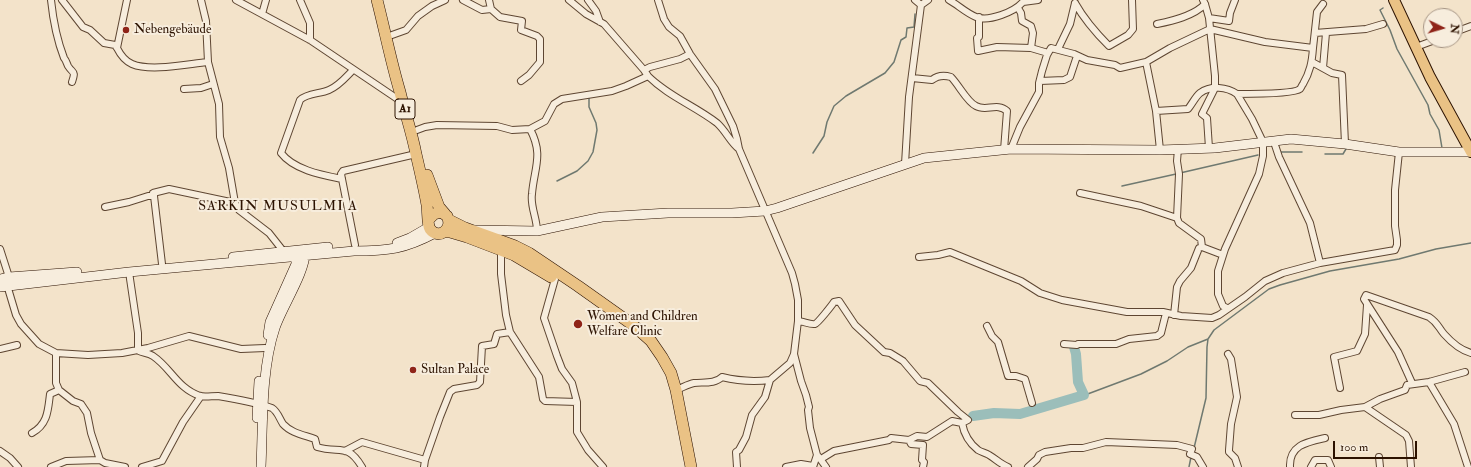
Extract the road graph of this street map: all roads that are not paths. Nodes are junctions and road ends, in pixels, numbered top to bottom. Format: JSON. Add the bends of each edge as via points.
{"nodes":[{"id":1,"x":51,"y":0,"type":"edge"},
{"id":2,"x":62,"y":0,"type":"edge"},
{"id":3,"x":127,"y":0,"type":"edge"},
{"id":4,"x":201,"y":0,"type":"edge"},
{"id":5,"x":236,"y":0,"type":"edge"},
{"id":6,"x":266,"y":0,"type":"edge"},
{"id":7,"x":300,"y":0,"type":"edge"},
{"id":8,"x":377,"y":0,"type":"edge"},
{"id":9,"x":383,"y":0,"type":"edge"},
{"id":10,"x":445,"y":0,"type":"edge"},
{"id":11,"x":462,"y":0,"type":"edge"},
{"id":12,"x":489,"y":0,"type":"edge"},
{"id":13,"x":569,"y":0,"type":"edge"},
{"id":14,"x":588,"y":0,"type":"edge"},
{"id":15,"x":658,"y":0,"type":"edge"},
{"id":16,"x":915,"y":0,"type":"edge"},
{"id":17,"x":928,"y":0,"type":"edge"},
{"id":18,"x":949,"y":0,"type":"edge"},
{"id":19,"x":1038,"y":0,"type":"edge"},
{"id":20,"x":1132,"y":0,"type":"edge"},
{"id":21,"x":1235,"y":0,"type":"edge"},
{"id":22,"x":1394,"y":0,"type":"edge"},
{"id":23,"x":1401,"y":0,"type":"edge"},
{"id":24,"x":1030,"y":1,"type":"edge"},
{"id":25,"x":1075,"y":1,"type":"edge"},
{"id":26,"x":1204,"y":2,"type":"edge"},
{"id":27,"x":1323,"y":4,"type":"dead end"},
{"id":28,"x":921,"y":5,"type":"junction"},
{"id":29,"x":1018,"y":8,"type":"junction"},
{"id":30,"x":491,"y":9,"type":"junction"},
{"id":31,"x":262,"y":14,"type":"junction"},
{"id":32,"x":979,"y":17,"type":"junction"},
{"id":33,"x":1209,"y":18,"type":"junction"},
{"id":34,"x":600,"y":22,"type":"junction"},
{"id":35,"x":1157,"y":24,"type":"dead end"},
{"id":36,"x":1383,"y":24,"type":"dead end"},
{"id":37,"x":1210,"y":29,"type":"junction"},
{"id":38,"x":1315,"y":33,"type":"junction"},
{"id":39,"x":1326,"y":33,"type":"junction"},
{"id":40,"x":392,"y":35,"type":"junction"},
{"id":41,"x":310,"y":40,"type":"junction"},
{"id":42,"x":1423,"y":44,"type":"edge"},
{"id":43,"x":1419,"y":46,"type":"junction"},
{"id":44,"x":117,"y":48,"type":"junction"},
{"id":45,"x":1031,"y":48,"type":"junction"},
{"id":46,"x":1313,"y":48,"type":"junction"},
{"id":47,"x":1058,"y":50,"type":"junction"},
{"id":48,"x":1048,"y":53,"type":"junction"},
{"id":49,"x":690,"y":54,"type":"junction"},
{"id":50,"x":1077,"y":56,"type":"junction"},
{"id":51,"x":208,"y":62,"type":"junction"},
{"id":52,"x":1146,"y":62,"type":"junction"},
{"id":53,"x":1312,"y":62,"type":"junction"},
{"id":54,"x":1323,"y":68,"type":"junction"},
{"id":55,"x":353,"y":70,"type":"junction"},
{"id":56,"x":644,"y":70,"type":"junction"},
{"id":57,"x":648,"y":76,"type":"junction"},
{"id":58,"x":912,"y":78,"type":"junction"},
{"id":59,"x":521,"y":81,"type":"dead end"},
{"id":60,"x":1040,"y":81,"type":"junction"},
{"id":61,"x":72,"y":82,"type":"dead end"},
{"id":62,"x":214,"y":84,"type":"junction"},
{"id":63,"x":1215,"y":88,"type":"junction"},
{"id":64,"x":184,"y":89,"type":"dead end"},
{"id":65,"x":1237,"y":94,"type":"junction"},
{"id":66,"x":403,"y":103,"type":"junction"},
{"id":67,"x":1156,"y":111,"type":"junction"},
{"id":68,"x":530,"y":129,"type":"junction"},
{"id":69,"x":417,"y":130,"type":"junction"},
{"id":70,"x":1471,"y":138,"type":"edge"},
{"id":71,"x":1263,"y":142,"type":"junction"},
{"id":72,"x":1274,"y":142,"type":"junction"},
{"id":73,"x":1345,"y":144,"type":"junction"},
{"id":74,"x":1209,"y":148,"type":"junction"},
{"id":75,"x":739,"y":149,"type":"junction"},
{"id":76,"x":1007,"y":149,"type":"junction"},
{"id":77,"x":1178,"y":149,"type":"junction"},
{"id":78,"x":1160,"y":150,"type":"junction"},
{"id":79,"x":1400,"y":152,"type":"junction"},
{"id":80,"x":1471,"y":152,"type":"edge"},
{"id":81,"x":416,"y":154,"type":"junction"},
{"id":82,"x":905,"y":164,"type":"junction"},
{"id":83,"x":342,"y":179,"type":"junction"},
{"id":84,"x":1080,"y":193,"type":"dead end"},
{"id":85,"x":154,"y":196,"type":"junction"},
{"id":86,"x":235,"y":203,"type":"junction"},
{"id":87,"x":105,"y":207,"type":"dead end"},
{"id":88,"x":765,"y":211,"type":"junction"},
{"id":89,"x":447,"y":217,"type":"junction"},
{"id":90,"x":1177,"y":218,"type":"junction"},
{"id":91,"x":434,"y":228,"type":"junction"},
{"id":92,"x":470,"y":230,"type":"junction"},
{"id":93,"x":537,"y":231,"type":"junction"},
{"id":94,"x":355,"y":245,"type":"junction"},
{"id":95,"x":1202,"y":247,"type":"junction"},
{"id":96,"x":0,"y":249,"type":"edge"},
{"id":97,"x":501,"y":250,"type":"junction"},
{"id":98,"x":284,"y":252,"type":"junction"},
{"id":99,"x":301,"y":253,"type":"junction"},
{"id":100,"x":1223,"y":255,"type":"junction"},
{"id":101,"x":919,"y":257,"type":"dead end"},
{"id":102,"x":1320,"y":263,"type":"junction"},
{"id":103,"x":162,"y":264,"type":"junction"},
{"id":104,"x":129,"y":272,"type":"junction"},
{"id":105,"x":555,"y":279,"type":"junction"},
{"id":106,"x":4,"y":282,"type":"edge"},
{"id":107,"x":1367,"y":305,"type":"junction"},
{"id":108,"x":1227,"y":308,"type":"junction"},
{"id":109,"x":1166,"y":313,"type":"junction"},
{"id":110,"x":1174,"y":315,"type":"junction"},
{"id":111,"x":798,"y":321,"type":"junction"},
{"id":112,"x":987,"y":326,"type":"dead end"},
{"id":113,"x":510,"y":332,"type":"junction"},
{"id":114,"x":1064,"y":344,"type":"dead end"},
{"id":115,"x":17,"y":345,"type":"dead end"},
{"id":116,"x":265,"y":348,"type":"junction"},
{"id":117,"x":0,"y":349,"type":"edge"},
{"id":118,"x":138,"y":350,"type":"junction"},
{"id":119,"x":1471,"y":353,"type":"edge"},
{"id":120,"x":56,"y":354,"type":"junction"},
{"id":121,"x":794,"y":354,"type":"junction"},
{"id":122,"x":1228,"y":354,"type":"dead end"},
{"id":123,"x":1465,"y":372,"type":"dead end"},
{"id":124,"x":770,"y":380,"type":"junction"},
{"id":125,"x":1429,"y":382,"type":"junction"},
{"id":126,"x":1412,"y":383,"type":"junction"},
{"id":127,"x":1340,"y":388,"type":"dead end"},
{"id":128,"x":59,"y":390,"type":"junction"},
{"id":129,"x":676,"y":390,"type":"junction"},
{"id":130,"x":201,"y":396,"type":"junction"},
{"id":131,"x":577,"y":402,"type":"junction"},
{"id":132,"x":1032,"y":403,"type":"dead end"},
{"id":133,"x":260,"y":405,"type":"junction"},
{"id":134,"x":1365,"y":407,"type":"junction"},
{"id":135,"x":1295,"y":414,"type":"dead end"},
{"id":136,"x":962,"y":423,"type":"junction"},
{"id":137,"x":32,"y":433,"type":"dead end"},
{"id":138,"x":1325,"y":438,"type":"dead end"},
{"id":139,"x":909,"y":440,"type":"junction"},
{"id":140,"x":0,"y":451,"type":"edge"},
{"id":141,"x":345,"y":451,"type":"junction"},
{"id":142,"x":819,"y":457,"type":"junction"},
{"id":143,"x":1379,"y":457,"type":"dead end"},
{"id":144,"x":100,"y":460,"type":"junction"},
{"id":145,"x":425,"y":460,"type":"junction"},
{"id":146,"x":813,"y":466,"type":"edge"},
{"id":147,"x":18,"y":467,"type":"edge"},
{"id":148,"x":51,"y":467,"type":"edge"},
{"id":149,"x":125,"y":467,"type":"edge"},
{"id":150,"x":142,"y":467,"type":"edge"},
{"id":151,"x":256,"y":467,"type":"edge"},
{"id":152,"x":261,"y":467,"type":"edge"},
{"id":153,"x":362,"y":467,"type":"edge"},
{"id":154,"x":424,"y":467,"type":"edge"},
{"id":155,"x":604,"y":467,"type":"edge"},
{"id":156,"x":687,"y":467,"type":"edge"},
{"id":157,"x":692,"y":467,"type":"edge"},
{"id":158,"x":737,"y":467,"type":"edge"},
{"id":159,"x":786,"y":467,"type":"edge"},
{"id":160,"x":826,"y":467,"type":"edge"},
{"id":161,"x":923,"y":467,"type":"edge"},
{"id":162,"x":1008,"y":467,"type":"edge"},
{"id":163,"x":1028,"y":467,"type":"edge"},
{"id":164,"x":1203,"y":467,"type":"edge"},
{"id":165,"x":1238,"y":467,"type":"edge"},
{"id":166,"x":1290,"y":467,"type":"edge"},
{"id":167,"x":1310,"y":467,"type":"edge"},
{"id":168,"x":1331,"y":467,"type":"edge"},
{"id":169,"x":1380,"y":467,"type":"edge"},
{"id":170,"x":1411,"y":467,"type":"edge"},
{"id":171,"x":1468,"y":467,"type":"edge"}],
"edges":[{"from":1,"to":61,"type":"street","via":[[53,19],[62,51],[75,74]]},
{"from":2,"to":44,"type":"street","via":[[83,27],[104,43],[115,45]]},
{"from":3,"to":44,"type":"street"},
{"from":4,"to":51,"type":"street","via":[[206,21]]},
{"from":5,"to":31,"type":"street"},
{"from":6,"to":31,"type":"street"},
{"from":7,"to":41,"type":"street","via":[[310,23]]},
{"from":8,"to":66,"type":"highway","number":"A1"},
{"from":9,"to":40,"type":"highway","number":"A1"},
{"from":10,"to":40,"type":"street","via":[[418,16],[406,30]]},
{"from":11,"to":30,"type":"street","via":[[482,10]]},
{"from":12,"to":30,"type":"street"},
{"from":13,"to":34,"type":"street"},
{"from":14,"to":34,"type":"street","via":[[596,10]]},
{"from":15,"to":49,"type":"street","via":[[664,19],[680,36]]},
{"from":16,"to":28,"type":"street"},
{"from":17,"to":28,"type":"street"},
{"from":18,"to":32,"type":"street"},
{"from":19,"to":24,"type":"street"},
{"from":20,"to":25,"type":"street","via":[[1133,29],[1128,35],[1109,46],[1092,28]]},
{"from":21,"to":33,"type":"street","via":[[1229,21]]},
{"from":22,"to":43,"type":"main road"},
{"from":23,"to":43,"type":"main road"},
{"from":24,"to":29,"type":"street","via":[[1023,2]]},
{"from":25,"to":47,"type":"street","via":[[1070,24]]},
{"from":26,"to":33,"type":"street"},
{"from":26,"to":35,"type":"street","via":[[1201,8],[1178,20]]},
{"from":27,"to":38,"type":"street","via":[[1317,12]]},
{"from":28,"to":58,"type":"street"},
{"from":29,"to":32,"type":"street","via":[[994,16]]},
{"from":29,"to":45,"type":"street","via":[[1022,21],[1031,26]]},
{"from":30,"to":59,"type":"street","via":[[500,17],[522,21],[521,30],[540,39],[540,62]]},
{"from":31,"to":41,"type":"street"},
{"from":32,"to":45,"type":"street","via":[[978,51],[997,47]]},
{"from":33,"to":37,"type":"street"},
{"from":34,"to":56,"type":"street"},
{"from":36,"to":39,"type":"street","via":[[1366,29]]},
{"from":37,"to":46,"type":"street","via":[[1265,42]]},
{"from":37,"to":52,"type":"street"},
{"from":37,"to":63,"type":"street"},
{"from":38,"to":39,"type":"street"},
{"from":38,"to":46,"type":"street"},
{"from":39,"to":54,"type":"street"},
{"from":40,"to":69,"type":"highway","number":"A1"},
{"from":41,"to":55,"type":"street"},
{"from":42,"to":43,"type":"street"},
{"from":43,"to":70,"type":"main road"},
{"from":43,"to":80,"type":"main road","via":[[1430,77]]},
{"from":44,"to":51,"type":"street","via":[[130,64],[144,67]]},
{"from":45,"to":48,"type":"street"},
{"from":46,"to":53,"type":"street"},
{"from":47,"to":48,"type":"street","via":[[1051,48]]},
{"from":47,"to":50,"type":"street"},
{"from":48,"to":60,"type":"street"},
{"from":49,"to":56,"type":"street","via":[[680,60]]},
{"from":49,"to":75,"type":"street","via":[[711,82],[723,104],[738,139]]},
{"from":50,"to":52,"type":"street","via":[[1120,68]]},
{"from":50,"to":60,"type":"street","via":[[1070,77],[1064,80]]},
{"from":51,"to":62,"type":"street"},
{"from":52,"to":67,"type":"street"},
{"from":53,"to":54,"type":"street"},
{"from":53,"to":65,"type":"street","via":[[1300,89]]},
{"from":54,"to":73,"type":"street","via":[[1336,75],[1342,75]]},
{"from":55,"to":66,"type":"street"},
{"from":55,"to":83,"type":"street","via":[[329,90],[301,98],[281,153],[287,160],[300,166],[322,175]]},
{"from":56,"to":57,"type":"street"},
{"from":57,"to":68,"type":"street","via":[[612,91],[562,99],[554,104],[544,121]]},
{"from":57,"to":75,"type":"street","via":[[719,124]]},
{"from":58,"to":76,"type":"street","via":[[932,80],[945,75],[951,77],[974,106],[1005,109]]},
{"from":58,"to":82,"type":"street"},
{"from":60,"to":76,"type":"street","via":[[1039,92]]},
{"from":62,"to":64,"type":"street"},
{"from":62,"to":86,"type":"street","via":[[219,104],[220,137]]},
{"from":63,"to":65,"type":"street","via":[[1230,89]]},
{"from":63,"to":67,"type":"street","via":[[1200,93],[1188,109]]},
{"from":63,"to":74,"type":"street","via":[[1202,114],[1208,118]]},
{"from":65,"to":71,"type":"street"},
{"from":66,"to":81,"type":"highway","number":"A1"},
{"from":67,"to":78,"type":"street"},
{"from":68,"to":69,"type":"street","via":[[437,125]]},
{"from":68,"to":93,"type":"street","via":[[538,149],[536,175],[531,194]]},
{"from":69,"to":89,"type":"highway","number":"A1","via":[[431,188],[439,207]]},
{"from":71,"to":72,"type":"street"},
{"from":71,"to":74,"type":"street"},
{"from":71,"to":100,"type":"street","via":[[1259,174]]},
{"from":72,"to":73,"type":"street","via":[[1291,139]]},
{"from":72,"to":102,"type":"street","via":[[1310,223]]},
{"from":73,"to":79,"type":"street"},
{"from":74,"to":77,"type":"street"},
{"from":75,"to":88,"type":"street"},
{"from":76,"to":78,"type":"street"},
{"from":76,"to":82,"type":"street","via":[[936,156]]},
{"from":77,"to":78,"type":"street"},
{"from":77,"to":90,"type":"street"},
{"from":79,"to":80,"type":"street"},
{"from":79,"to":102,"type":"street","via":[[1394,190],[1397,245],[1395,250]]},
{"from":81,"to":83,"type":"street","via":[[343,171]]},
{"from":81,"to":91,"type":"highway","number":"A1"},
{"from":82,"to":88,"type":"street"},
{"from":83,"to":94,"type":"street"},
{"from":84,"to":90,"type":"street","via":[[1141,206]]},
{"from":85,"to":86,"type":"street","via":[[153,193],[169,190]]},
{"from":85,"to":87,"type":"street"},
{"from":85,"to":103,"type":"street"},
{"from":86,"to":98,"type":"street","via":[[239,210],[268,234]]},
{"from":88,"to":93,"type":"street","via":[[602,217]]},
{"from":88,"to":111,"type":"street","via":[[792,273],[798,300]]},
{"from":89,"to":91,"type":"highway","via":[[449,227]]},
{"from":89,"to":91,"type":"highway","via":[[441,212],[434,214]]},
{"from":89,"to":92,"type":"highway"},
{"from":90,"to":95,"type":"street","via":[[1179,223],[1200,239]]},
{"from":91,"to":94,"type":"street","via":[[403,241]]},
{"from":91,"to":97,"type":"highway"},
{"from":91,"to":99,"type":"street","via":[[414,244],[399,248]]},
{"from":92,"to":93,"type":"street"},
{"from":92,"to":129,"type":"highway","via":[[529,253],[632,325],[651,341],[660,353]]},
{"from":94,"to":99,"type":"street"},
{"from":95,"to":100,"type":"street"},
{"from":95,"to":110,"type":"street","via":[[1199,248],[1191,268],[1177,287]]},
{"from":96,"to":106,"type":"street"},
{"from":97,"to":105,"type":"highway"},
{"from":97,"to":113,"type":"street","via":[[501,274]]},
{"from":98,"to":99,"type":"street"},
{"from":98,"to":103,"type":"street"},
{"from":99,"to":104,"type":"street"},
{"from":99,"to":116,"type":"street","via":[[270,322]]},
{"from":99,"to":133,"type":"street","via":[[303,266],[275,328]]},
{"from":100,"to":108,"type":"street","via":[[1218,270],[1218,294],[1223,306]]},
{"from":101,"to":109,"type":"street","via":[[950,252],[1021,280],[1040,293],[1062,300],[1127,312]]},
{"from":102,"to":108,"type":"street","via":[[1283,273],[1265,281]]},
{"from":103,"to":106,"type":"street"},
{"from":104,"to":106,"type":"street"},
{"from":104,"to":118,"type":"street"},
{"from":105,"to":131,"type":"street","via":[[544,318],[562,369],[571,380]]},
{"from":105,"to":156,"type":"highway","via":[[620,323],[652,351],[669,388]]},
{"from":106,"to":120,"type":"street","via":[[21,324],[39,344]]},
{"from":107,"to":119,"type":"street","via":[[1364,299],[1368,295],[1429,317],[1437,322],[1456,346]]},
{"from":107,"to":126,"type":"street","via":[[1398,352]]},
{"from":107,"to":127,"type":"street","via":[[1365,334],[1357,351],[1334,357]]},
{"from":108,"to":110,"type":"street","via":[[1212,318]]},
{"from":109,"to":110,"type":"street"},
{"from":109,"to":114,"type":"street","via":[[1157,336],[1130,339],[1116,344]]},
{"from":111,"to":121,"type":"street"},
{"from":111,"to":136,"type":"street","via":[[814,324],[820,322],[827,310],[838,301],[852,321],[884,352],[904,361],[920,381],[928,383],[968,420]]},
{"from":112,"to":132,"type":"street","via":[[998,342],[1008,376],[1025,379]]},
{"from":113,"to":131,"type":"street","via":[[539,377],[543,399]]},
{"from":113,"to":145,"type":"street","via":[[497,334],[494,344],[482,346],[480,382],[477,385],[450,392]]},
{"from":115,"to":117,"type":"street"},
{"from":116,"to":118,"type":"street","via":[[241,349],[189,336]]},
{"from":116,"to":133,"type":"street"},
{"from":118,"to":120,"type":"street","via":[[103,355]]},
{"from":118,"to":130,"type":"street","via":[[152,355],[180,384]]},
{"from":120,"to":128,"type":"street","via":[[56,383]]},
{"from":121,"to":124,"type":"street","via":[[790,363]]},
{"from":121,"to":142,"type":"street","via":[[809,407],[810,428]]},
{"from":122,"to":165,"type":"street","via":[[1237,397],[1231,424],[1229,452],[1235,458]]},
{"from":123,"to":125,"type":"street"},
{"from":124,"to":129,"type":"street","via":[[736,380],[722,377],[718,381],[694,383]]},
{"from":124,"to":158,"type":"street","via":[[765,397],[752,414],[746,437],[736,452]]},
{"from":125,"to":126,"type":"street"},
{"from":125,"to":171,"type":"street","via":[[1454,424]]},
{"from":126,"to":134,"type":"street","via":[[1407,385],[1405,390],[1380,398]]},
{"from":128,"to":137,"type":"street","via":[[50,394],[44,423]]},
{"from":128,"to":144,"type":"street","via":[[81,404],[87,413]]},
{"from":129,"to":157,"type":"highway"},
{"from":130,"to":133,"type":"street"},
{"from":130,"to":150,"type":"street","via":[[183,422],[162,461]]},
{"from":131,"to":155,"type":"street","via":[[577,432],[588,450]]},
{"from":133,"to":141,"type":"street","via":[[275,410],[285,426],[298,434],[315,439],[317,447]]},
{"from":133,"to":151,"type":"street"},
{"from":133,"to":152,"type":"street"},
{"from":134,"to":135,"type":"street","via":[[1319,415]]},
{"from":134,"to":170,"type":"street","via":[[1406,435],[1409,441]]},
{"from":136,"to":139,"type":"street","via":[[952,421],[927,437],[917,436]]},
{"from":136,"to":162,"type":"street","via":[[969,442],[1001,465]]},
{"from":138,"to":166,"type":"street","via":[[1302,444],[1292,452]]},
{"from":139,"to":142,"type":"street","via":[[891,438]]},
{"from":139,"to":161,"type":"street","via":[[912,444],[923,445]]},
{"from":140,"to":147,"type":"street"},
{"from":141,"to":145,"type":"street","via":[[362,442]]},
{"from":141,"to":153,"type":"street","via":[[353,454]]},
{"from":142,"to":146,"type":"street"},
{"from":142,"to":160,"type":"street"},
{"from":143,"to":169,"type":"street"},
{"from":144,"to":148,"type":"street","via":[[66,461]]},
{"from":144,"to":149,"type":"street"},
{"from":145,"to":154,"type":"street"},
{"from":146,"to":159,"type":"street","via":[[801,464]]},
{"from":163,"to":164,"type":"street","via":[[1045,452],[1083,448],[1106,442],[1177,445],[1192,449],[1190,454],[1197,457]]},
{"from":167,"to":168,"type":"street","via":[[1315,460],[1328,460]]}]}
